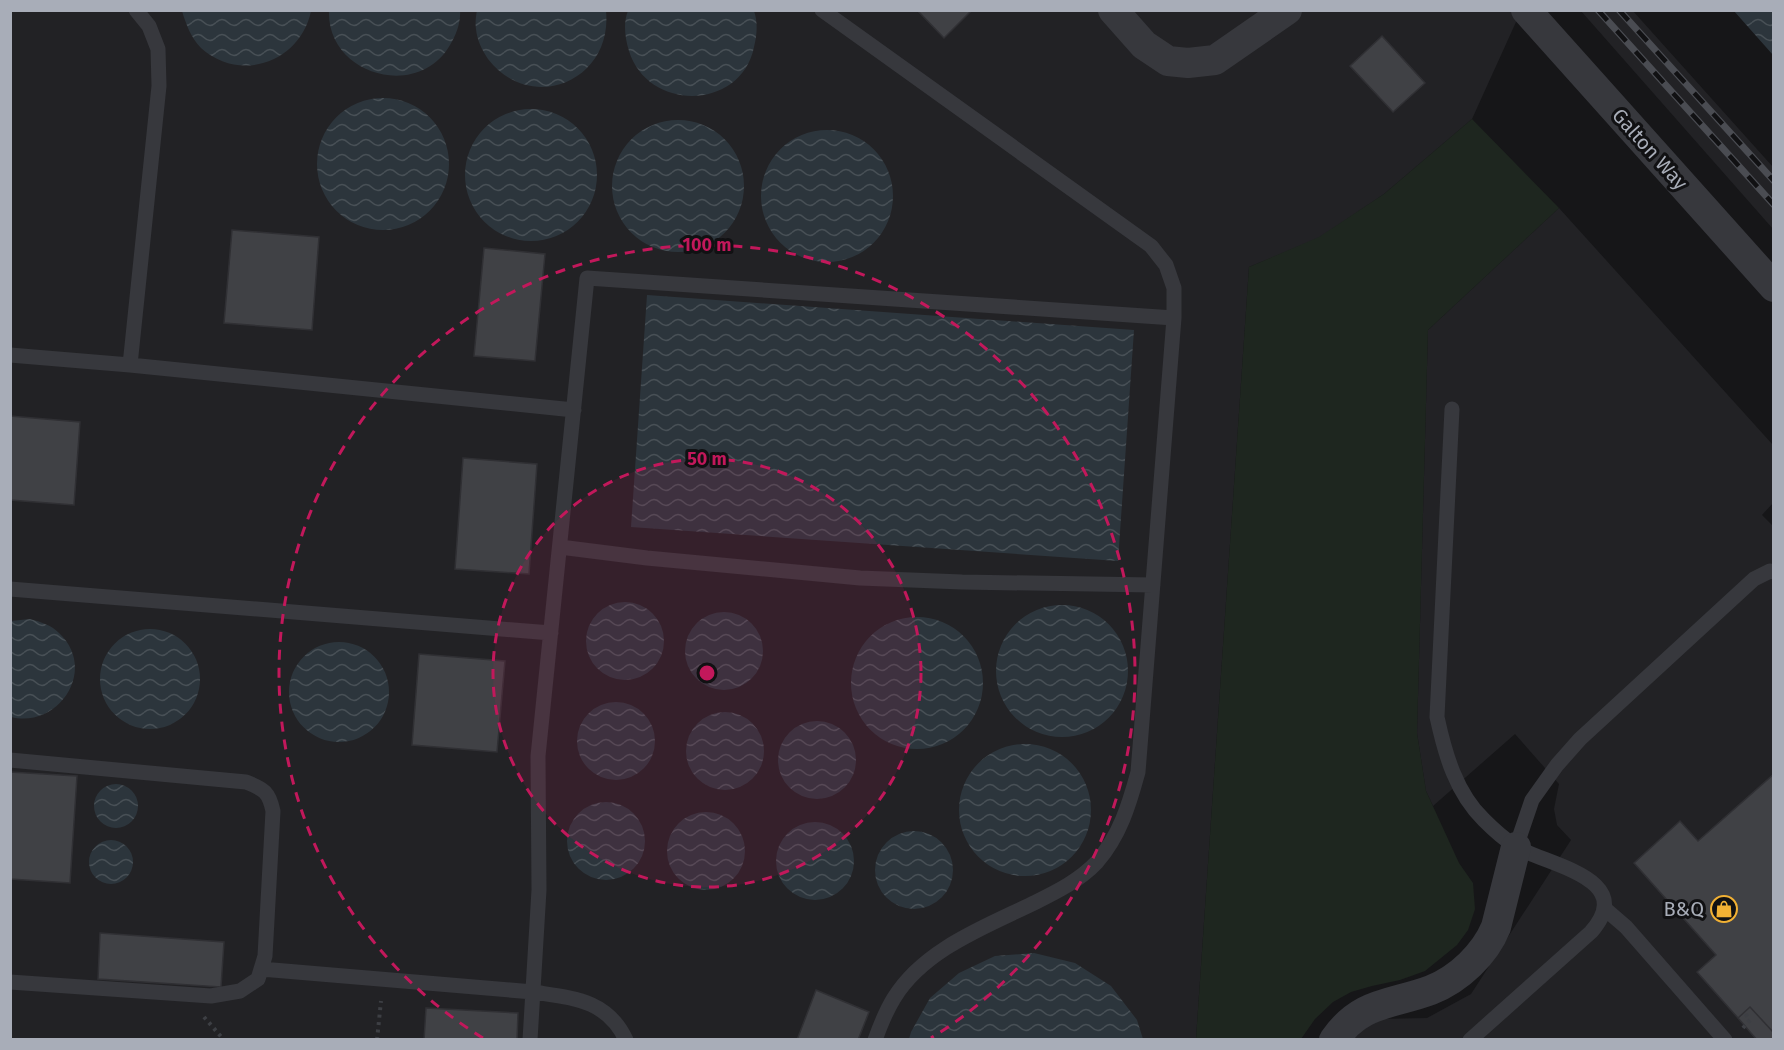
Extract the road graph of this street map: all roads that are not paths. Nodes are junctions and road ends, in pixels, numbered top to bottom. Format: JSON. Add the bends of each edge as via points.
{"nodes":[{"id":1,"x":136,"y":10,"type":"edge"},
{"id":2,"x":822,"y":10,"type":"edge"},
{"id":3,"x":1113,"y":10,"type":"edge"},
{"id":4,"x":1287,"y":10,"type":"edge"},
{"id":5,"x":1526,"y":10,"type":"edge"},
{"id":6,"x":1773,"y":287,"type":"edge"},
{"id":7,"x":1174,"y":318,"type":"junction"},
{"id":8,"x":10,"y":355,"type":"edge"},
{"id":9,"x":130,"y":365,"type":"junction"},
{"id":10,"x":573,"y":410,"type":"junction"},
{"id":11,"x":1452,"y":410,"type":"dead end"},
{"id":12,"x":560,"y":547,"type":"junction"},
{"id":13,"x":1773,"y":572,"type":"edge"},
{"id":14,"x":1153,"y":585,"type":"junction"},
{"id":15,"x":10,"y":589,"type":"edge"},
{"id":16,"x":551,"y":633,"type":"junction"},
{"id":17,"x":10,"y":760,"type":"edge"},
{"id":18,"x":1516,"y":847,"type":"junction"},
{"id":19,"x":1604,"y":908,"type":"junction"},
{"id":20,"x":261,"y":969,"type":"junction"},
{"id":21,"x":10,"y":982,"type":"edge"},
{"id":22,"x":533,"y":992,"type":"junction"},
{"id":23,"x":530,"y":1040,"type":"edge"},
{"id":24,"x":626,"y":1040,"type":"edge"},
{"id":25,"x":875,"y":1040,"type":"edge"},
{"id":26,"x":1334,"y":1040,"type":"edge"},
{"id":27,"x":1470,"y":1040,"type":"edge"},
{"id":28,"x":1725,"y":1040,"type":"edge"}],
"edges":[{"from":1,"to":9,"type":"lane","via":[[149,26],[158,49],[159,86]]},
{"from":2,"to":7,"type":"lane","via":[[1151,246],[1166,265],[1174,288]]},
{"from":3,"to":4,"type":"street","via":[[1144,45],[1168,60],[1188,63],[1215,60]]},
{"from":5,"to":6,"type":"street","name":"Galton Way"},
{"from":7,"to":10,"type":"lane","via":[[587,278]]},
{"from":7,"to":14,"type":"lane"},
{"from":8,"to":9,"type":"lane"},
{"from":9,"to":10,"type":"lane"},
{"from":10,"to":12,"type":"lane"},
{"from":11,"to":18,"type":"lane","via":[[1437,717],[1458,786],[1482,819]]},
{"from":12,"to":14,"type":"lane","via":[[860,578]]},
{"from":12,"to":16,"type":"lane"},
{"from":13,"to":18,"type":"lane","via":[[1754,579],[1580,739],[1532,800]]},
{"from":14,"to":25,"type":"lane","via":[[1138,772],[1129,808],[1115,838],[1095,863],[1068,886],[944,949],[918,969],[895,997]]},
{"from":15,"to":16,"type":"lane"},
{"from":16,"to":22,"type":"lane","via":[[538,756],[539,890]]},
{"from":17,"to":20,"type":"lane","via":[[246,782],[260,788],[270,797],[273,812]]},
{"from":18,"to":19,"type":"lane","via":[[1587,877],[1600,893]]},
{"from":18,"to":26,"type":"street","via":[[1497,927],[1474,960],[1432,990],[1361,1012]]},
{"from":19,"to":27,"type":"lane","via":[[1591,932]]},
{"from":19,"to":28,"type":"lane","via":[[1626,927]]},
{"from":20,"to":21,"type":"lane","via":[[258,979],[240,991],[211,996]]},
{"from":20,"to":22,"type":"lane"},
{"from":22,"to":23,"type":"lane"},
{"from":22,"to":24,"type":"lane","via":[[574,998],[598,1007],[620,1028]]}]}
